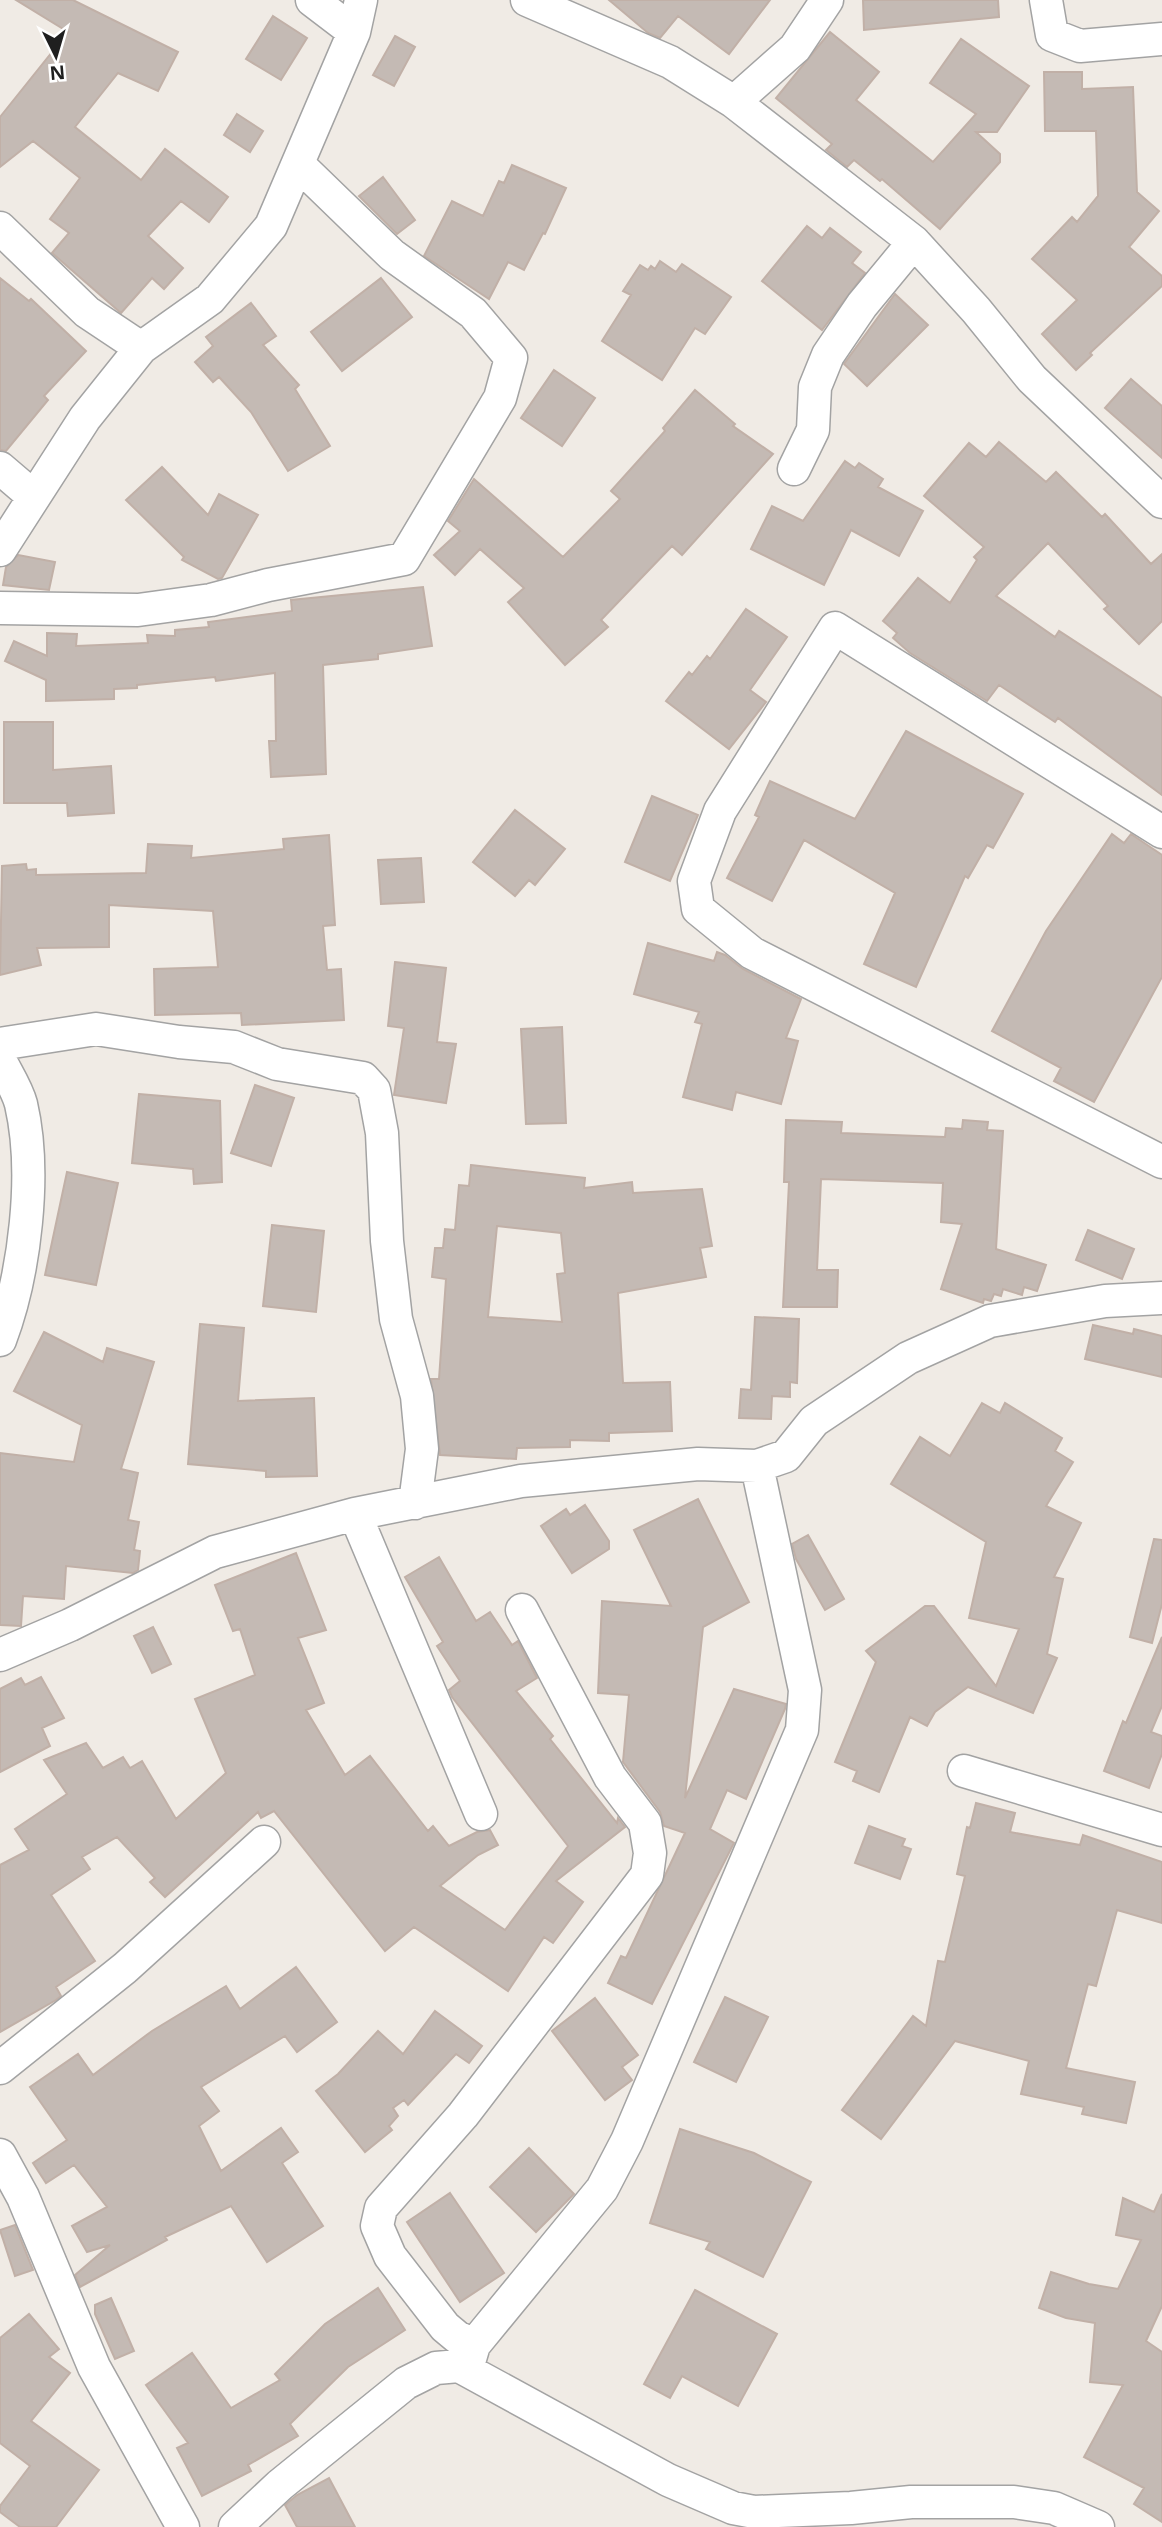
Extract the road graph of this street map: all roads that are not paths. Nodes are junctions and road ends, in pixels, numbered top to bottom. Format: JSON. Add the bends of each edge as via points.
{"nodes":[{"id":1,"x":312,"y":0,"type":"edge"},
{"id":2,"x":360,"y":0,"type":"edge"},
{"id":3,"x":527,"y":0,"type":"edge"},
{"id":4,"x":827,"y":0,"type":"edge"},
{"id":5,"x":1046,"y":0,"type":"edge"},
{"id":6,"x":354,"y":32,"type":"junction"},
{"id":7,"x":1162,"y":39,"type":"edge"},
{"id":8,"x":734,"y":102,"type":"junction"},
{"id":9,"x":299,"y":165,"type":"junction"},
{"id":10,"x":0,"y":228,"type":"edge"},
{"id":11,"x":914,"y":242,"type":"junction"},
{"id":12,"x":141,"y":348,"type":"junction"},
{"id":13,"x":0,"y":468,"type":"edge"},
{"id":14,"x":794,"y":469,"type":"dead end"},
{"id":15,"x":34,"y":497,"type":"junction"},
{"id":16,"x":1162,"y":502,"type":"edge"},
{"id":17,"x":0,"y":550,"type":"edge"},
{"id":18,"x":0,"y":608,"type":"edge"},
{"id":19,"x":1162,"y":832,"type":"edge"},
{"id":20,"x":0,"y":1044,"type":"edge"},
{"id":21,"x":0,"y":1060,"type":"edge"},
{"id":22,"x":1162,"y":1162,"type":"edge"},
{"id":23,"x":1162,"y":1298,"type":"edge"},
{"id":24,"x":0,"y":1339,"type":"edge"},
{"id":25,"x":757,"y":1466,"type":"junction"},
{"id":26,"x":415,"y":1503,"type":"junction"},
{"id":27,"x":355,"y":1514,"type":"junction"},
{"id":28,"x":522,"y":1610,"type":"dead end"},
{"id":29,"x":0,"y":1655,"type":"edge"},
{"id":30,"x":964,"y":1771,"type":"dead end"},
{"id":31,"x":481,"y":1814,"type":"dead end"},
{"id":32,"x":1162,"y":1830,"type":"edge"},
{"id":33,"x":264,"y":1842,"type":"dead end"},
{"id":34,"x":0,"y":2068,"type":"edge"},
{"id":35,"x":0,"y":2155,"type":"edge"},
{"id":36,"x":471,"y":2357,"type":"junction"},
{"id":37,"x":747,"y":2519,"type":"edge"},
{"id":38,"x":183,"y":2527,"type":"edge"},
{"id":39,"x":235,"y":2527,"type":"edge"},
{"id":40,"x":1098,"y":2527,"type":"edge"}],
"edges":[{"from":1,"to":6,"type":"street"},
{"from":2,"to":6,"type":"street"},
{"from":3,"to":8,"type":"street","via":[[670,62]]},
{"from":4,"to":8,"type":"street","via":[[794,48]]},
{"from":5,"to":7,"type":"street","via":[[1052,35],[1080,46]]},
{"from":6,"to":9,"type":"street"},
{"from":8,"to":11,"type":"street"},
{"from":9,"to":12,"type":"street","via":[[271,226],[210,299]]},
{"from":9,"to":18,"type":"street","via":[[392,255],[473,313],[511,358],[500,398],[404,559],[211,600],[138,610]]},
{"from":10,"to":12,"type":"street","via":[[87,312]]},
{"from":11,"to":14,"type":"street","via":[[828,355],[815,387],[813,430]]},
{"from":11,"to":16,"type":"street","via":[[1032,379]]},
{"from":12,"to":15,"type":"street","via":[[85,418]]},
{"from":13,"to":15,"type":"street"},
{"from":15,"to":17,"type":"street"},
{"from":19,"to":22,"type":"street","via":[[835,628],[720,811],[694,881],[698,909],[752,953]]},
{"from":20,"to":26,"type":"street","via":[[96,1029],[234,1047],[277,1064],[363,1078],[374,1090],[383,1133],[387,1241],[396,1319],[417,1396],[422,1449]]},
{"from":21,"to":24,"type":"street","via":[[20,1102],[31,1183],[10,1313]]},
{"from":23,"to":25,"type":"street","via":[[1105,1301],[990,1321],[908,1358],[814,1420],[786,1456]]},
{"from":25,"to":26,"type":"street","via":[[698,1464],[521,1481]]},
{"from":25,"to":36,"type":"street","via":[[805,1690],[802,1730],[602,2189]]},
{"from":26,"to":27,"type":"street"},
{"from":27,"to":29,"type":"street","via":[[215,1552]]},
{"from":27,"to":31,"type":"street"},
{"from":28,"to":36,"type":"street","via":[[610,1777],[645,1823],[650,1853],[647,1875],[463,2115],[381,2208],[377,2226],[390,2256]]},
{"from":30,"to":32,"type":"street"},
{"from":33,"to":34,"type":"street","via":[[125,1968]]},
{"from":35,"to":38,"type":"street","via":[[23,2197],[94,2367]]},
{"from":36,"to":37,"type":"street","via":[[668,2480],[733,2508]]},
{"from":36,"to":39,"type":"street","via":[[459,2366],[436,2368],[406,2383]]},
{"from":37,"to":40,"type":"street","via":[[911,2502],[1014,2502],[1055,2508]]}]}
